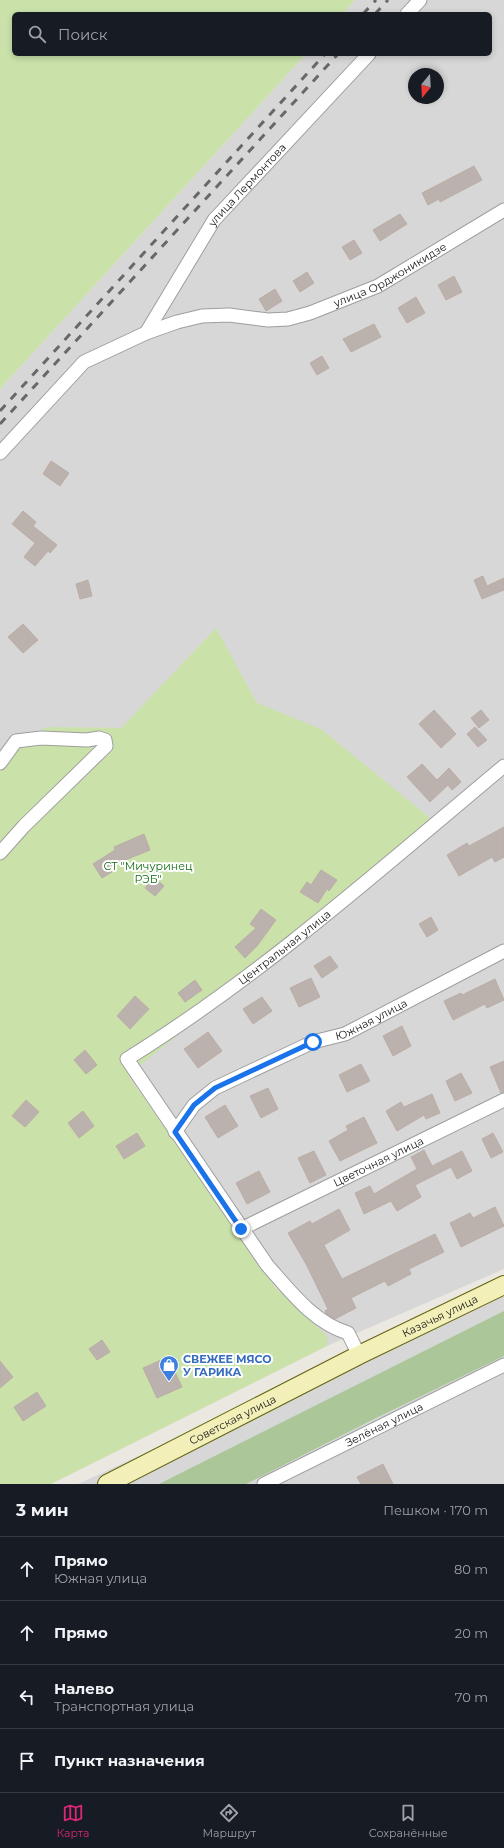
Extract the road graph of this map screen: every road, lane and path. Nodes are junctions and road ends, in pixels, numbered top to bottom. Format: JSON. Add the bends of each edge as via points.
{"nodes":[{"id":1,"x":420,"y":0,"type":"edge"},
{"id":2,"x":409,"y":12,"type":"edge"},
{"id":3,"x":368,"y":56,"type":"edge"},
{"id":4,"x":504,"y":210,"type":"edge"},
{"id":5,"x":146,"y":333,"type":"junction"},
{"id":6,"x":0,"y":453,"type":"edge"},
{"id":7,"x":0,"y":763,"type":"edge"},
{"id":8,"x":504,"y":766,"type":"edge"},
{"id":9,"x":0,"y":853,"type":"edge"},
{"id":10,"x":504,"y":951,"type":"edge"},
{"id":11,"x":504,"y":1100,"type":"edge"},
{"id":12,"x":175,"y":1132,"type":"junction"},
{"id":13,"x":247,"y":1226,"type":"junction"},
{"id":14,"x":504,"y":1284,"type":"edge"},
{"id":15,"x":359,"y":1355,"type":"junction"},
{"id":16,"x":504,"y":1365,"type":"edge"},
{"id":17,"x":107,"y":1484,"type":"edge"},
{"id":18,"x":264,"y":1484,"type":"edge"}],
"edges":[{"from":1,"to":2,"type":"street"},
{"from":3,"to":5,"type":"street","name":"улица Лермонтова","via":[[214,220]]},
{"from":4,"to":5,"type":"street","name":"улица Орджоникидзе","via":[[378,286],[310,313],[288,319],[268,320],[229,315],[202,316]]},
{"from":5,"to":6,"type":"street","name":"улица Орджоникидзе","via":[[84,362]]},
{"from":7,"to":9,"type":"street","via":[[16,741],[41,738],[105,740],[106,746]]},
{"from":8,"to":12,"type":"street","name":"Центральная улица","via":[[284,949],[174,1030],[126,1059]]},
{"from":10,"to":12,"type":"street","name":"Южная улица","via":[[345,1034],[313,1042],[215,1088],[194,1105]]},
{"from":11,"to":13,"type":"street","name":"Цветочная улица"},
{"from":12,"to":13,"type":"street"},
{"from":13,"to":15,"type":"street","via":[[267,1265],[292,1294],[321,1320],[334,1329],[348,1333]]},
{"from":14,"to":15,"type":"main road","name":"Казачья улица"},
{"from":15,"to":17,"type":"main road","name":"Советская улица"},
{"from":16,"to":18,"type":"street","name":"Зелёная улица"}]}
